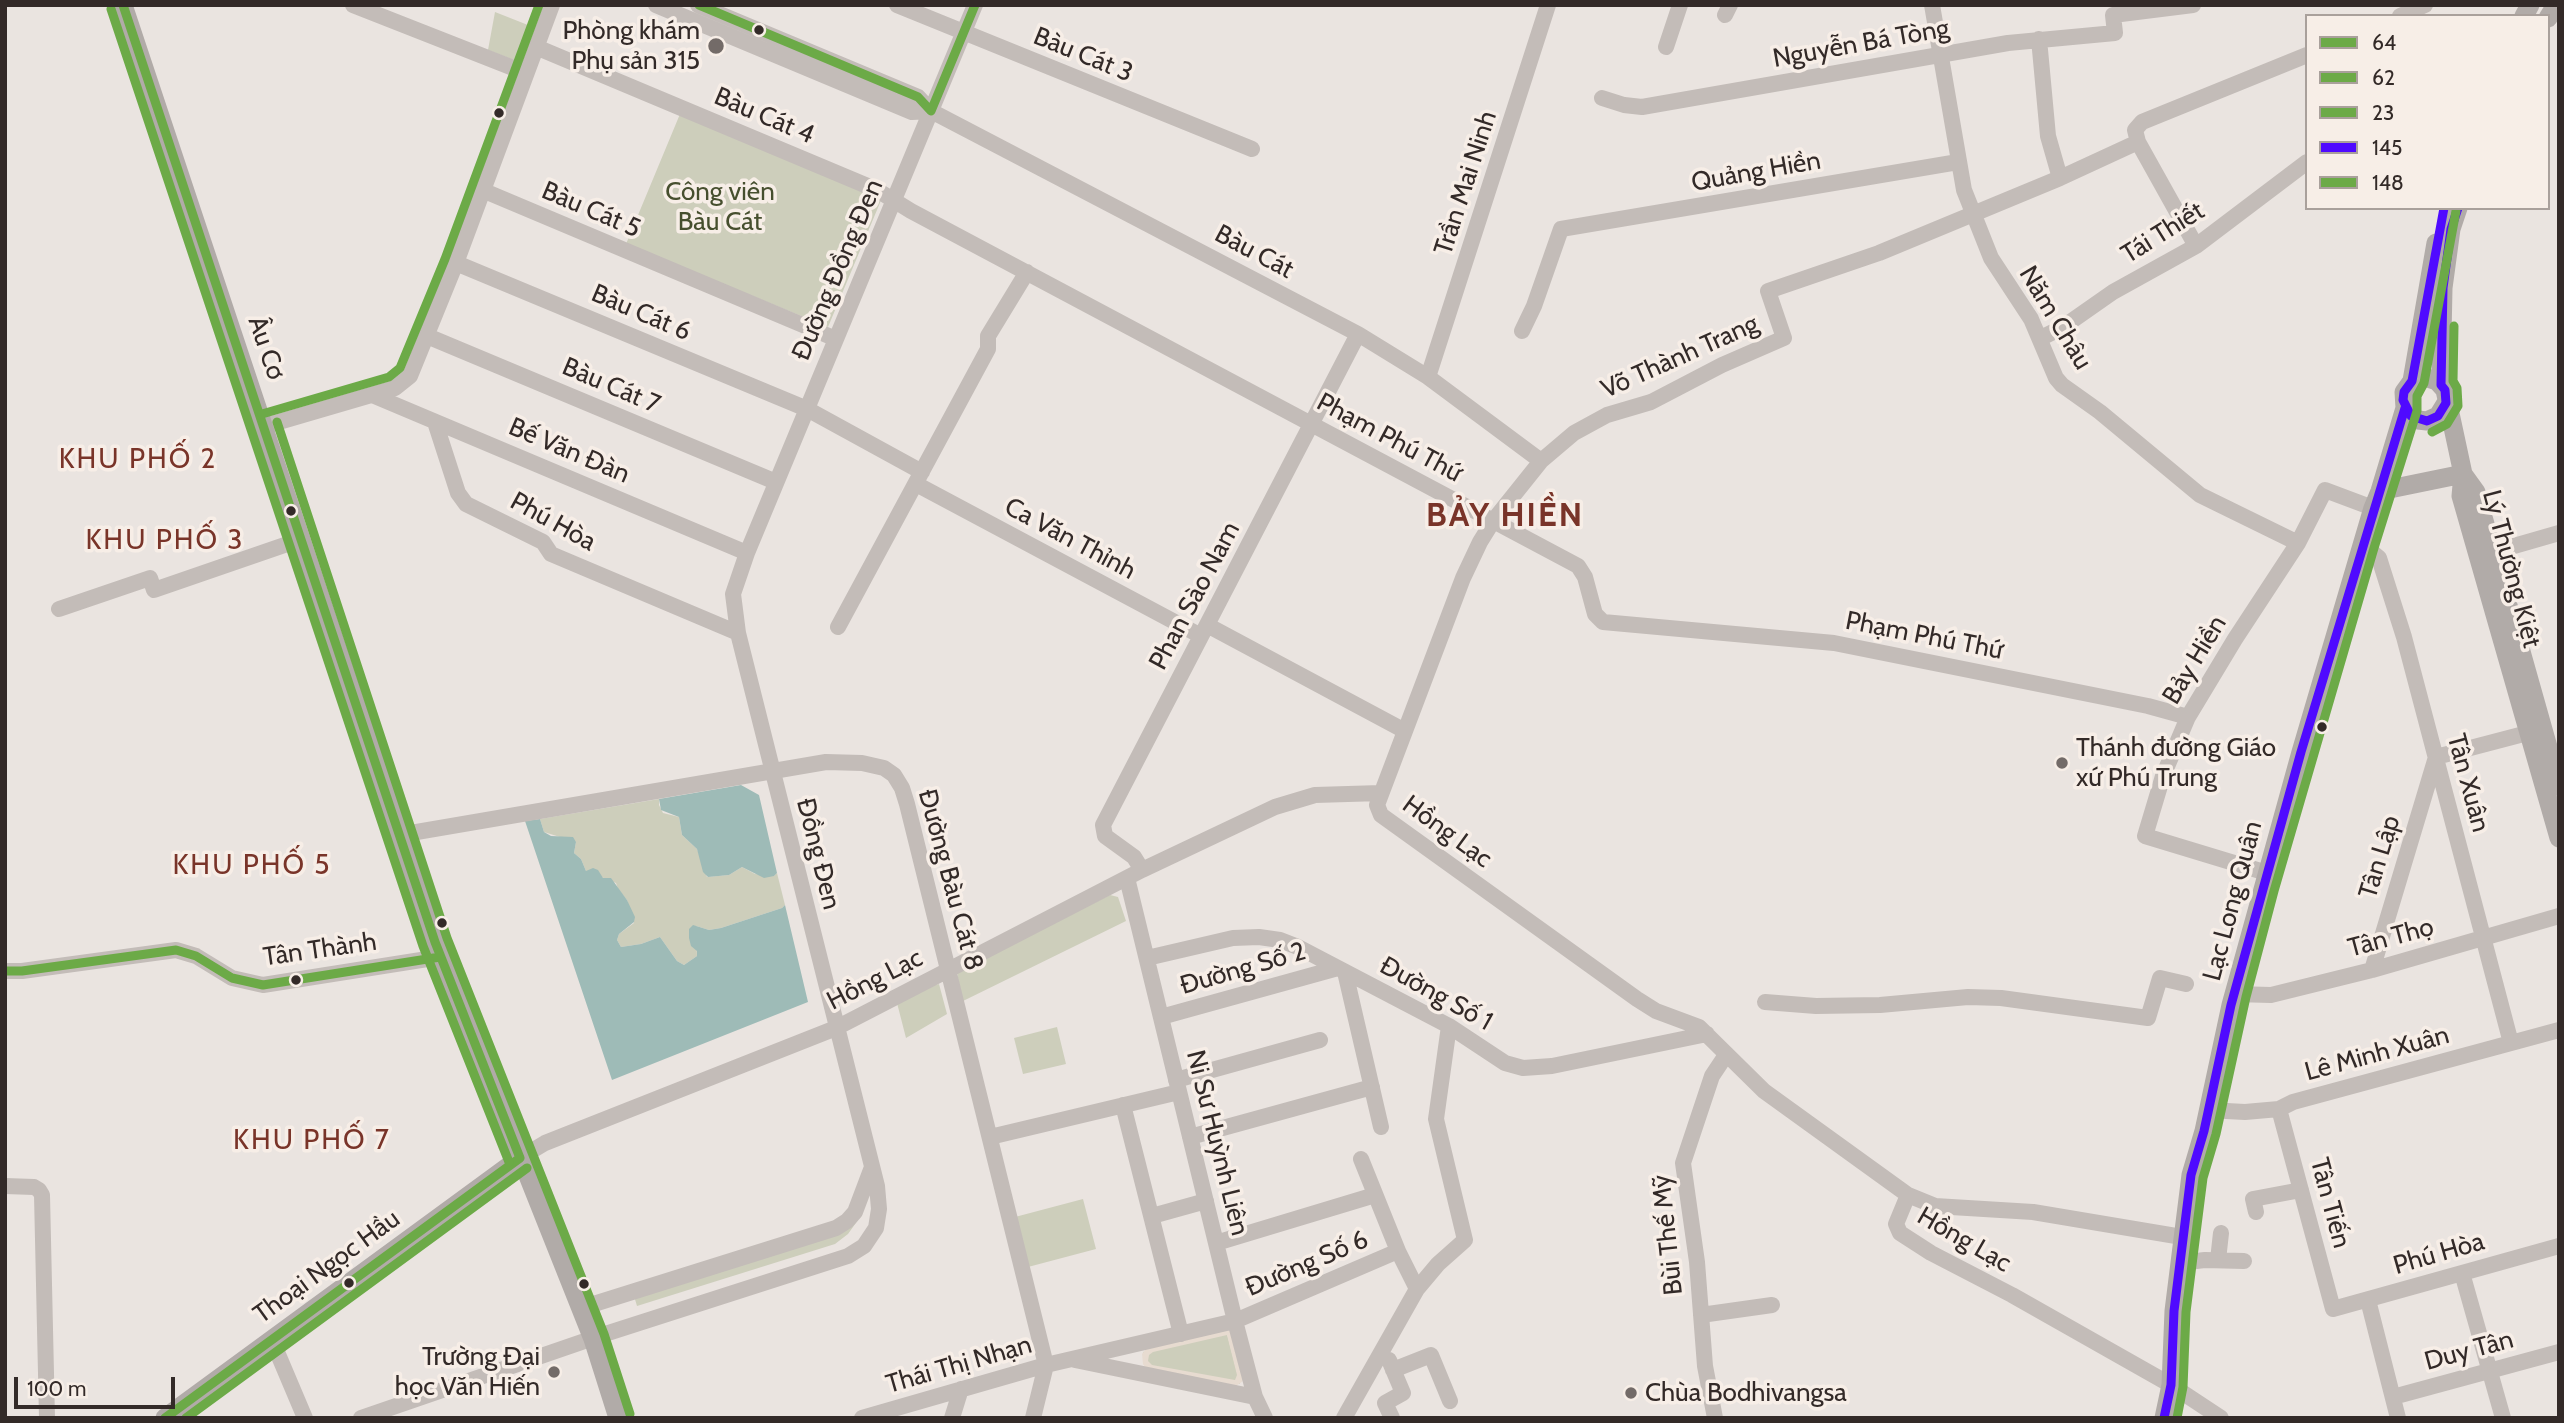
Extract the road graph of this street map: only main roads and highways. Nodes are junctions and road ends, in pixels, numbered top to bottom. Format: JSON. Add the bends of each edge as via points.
{"nodes":[{"id":1,"x":123,"y":5,"type":"edge"},
{"id":2,"x":2445,"y":210,"type":"edge"},
{"id":3,"x":2457,"y":210,"type":"edge"},
{"id":4,"x":2412,"y":381,"type":"junction"},
{"id":5,"x":2444,"y":394,"type":"junction"},
{"id":6,"x":2405,"y":408,"type":"junction"},
{"id":7,"x":2463,"y":474,"type":"junction"},
{"id":8,"x":2376,"y":500,"type":"junction"},
{"id":9,"x":2536,"y":730,"type":"junction"},
{"id":10,"x":2559,"y":786,"type":"edge"},
{"id":11,"x":2559,"y":838,"type":"edge"},
{"id":12,"x":520,"y":1157,"type":"junction"},
{"id":13,"x":165,"y":1418,"type":"edge"},
{"id":14,"x":618,"y":1418,"type":"edge"},
{"id":15,"x":2164,"y":1418,"type":"edge"}],
"edges":[{"from":1,"to":12,"type":"main road","name":"Âu Cơ","via":[[440,957]]},
{"from":2,"to":4,"type":"main road"},
{"from":3,"to":5,"type":"main road","name":"Lý Thường Kiệt","via":[[2442,288]]},
{"from":4,"to":5,"type":"main road","via":[[2431,378]]},
{"from":4,"to":6,"type":"main road","via":[[2404,392]]},
{"from":5,"to":6,"type":"main road","via":[[2438,416],[2427,421],[2411,416]]},
{"from":5,"to":7,"type":"main road","name":"Lý Thường Kiệt"},
{"from":6,"to":8,"type":"main road","name":"Lạc Long Quân"},
{"from":7,"to":8,"type":"main road"},
{"from":7,"to":9,"type":"main road","name":"Lý Thường Kiệt","via":[[2476,492]]},
{"from":7,"to":9,"type":"main road","name":"Lý Thường Kiệt","via":[[2461,496]]},
{"from":8,"to":15,"type":"main road","name":"Lạc Long Quân","via":[[2234,994],[2192,1175]]},
{"from":9,"to":10,"type":"main road","name":"Lý Thường Kiệt"},
{"from":9,"to":11,"type":"main road","name":"Lý Thường Kiệt"},
{"from":12,"to":13,"type":"main road","name":"Thoại Ngọc Hầu"},
{"from":12,"to":14,"type":"main road","name":"Âu Cơ","via":[[593,1339]]}]}
